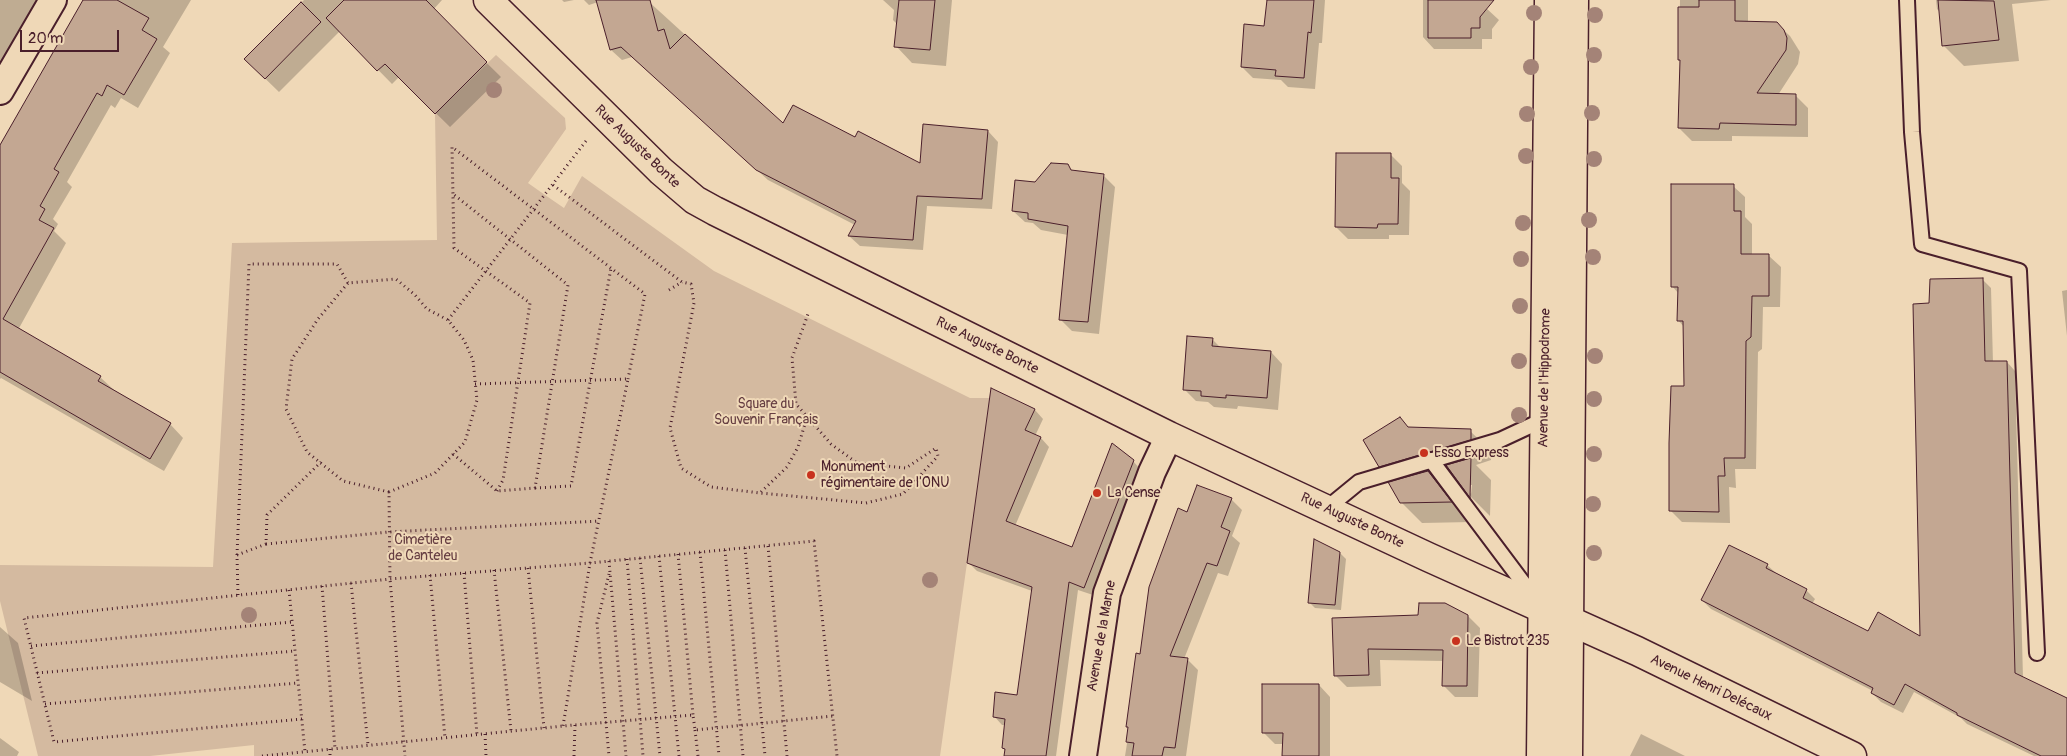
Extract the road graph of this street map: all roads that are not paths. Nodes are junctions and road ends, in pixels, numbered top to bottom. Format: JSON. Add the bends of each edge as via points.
{"nodes":[{"id":1,"x":52,"y":0,"type":"edge"},
{"id":2,"x":488,"y":0,"type":"edge"},
{"id":3,"x":1549,"y":0,"type":"edge"},
{"id":4,"x":1574,"y":0,"type":"edge"},
{"id":5,"x":1907,"y":0,"type":"edge"},
{"id":6,"x":0,"y":91,"type":"edge"},
{"id":7,"x":1545,"y":420,"type":"junction"},
{"id":8,"x":1168,"y":436,"type":"junction"},
{"id":9,"x":1431,"y":460,"type":"junction"},
{"id":10,"x":1326,"y":509,"type":"junction"},
{"id":11,"x":1542,"y":608,"type":"junction"},
{"id":12,"x":1570,"y":621,"type":"junction"},
{"id":13,"x":2037,"y":653,"type":"dead end"},
{"id":14,"x":1083,"y":756,"type":"edge"},
{"id":15,"x":1541,"y":756,"type":"edge"},
{"id":16,"x":1568,"y":756,"type":"edge"},
{"id":17,"x":1852,"y":756,"type":"edge"}],
"edges":[{"from":1,"to":6,"type":"street"},
{"from":2,"to":8,"type":"street","name":"Rue Auguste Bonte","via":[[679,188],[715,212]]},
{"from":3,"to":7,"type":"street","name":"Avenue de l'Hippodrome"},
{"from":4,"to":12,"type":"street","name":"Avenue de l'Hippodrome"},
{"from":5,"to":13,"type":"lane","via":[[1912,132],[1922,244],[2019,271]]},
{"from":7,"to":9,"type":"lane","via":[[1500,440]]},
{"from":7,"to":11,"type":"street","name":"Avenue de l'Hippodrome"},
{"from":8,"to":10,"type":"street","name":"Rue Auguste Bonte"},
{"from":8,"to":14,"type":"street","name":"Avenue de la Marne","via":[[1107,593]]},
{"from":9,"to":10,"type":"lane","via":[[1359,482]]},
{"from":9,"to":11,"type":"lane"},
{"from":10,"to":11,"type":"street","name":"Rue Auguste Bonte"},
{"from":11,"to":12,"type":"street","name":"Rue Auguste Bonte"},
{"from":11,"to":15,"type":"street","name":"Avenue de l'Hippodrome"},
{"from":12,"to":16,"type":"street","name":"Avenue de l'Hippodrome"},
{"from":12,"to":17,"type":"street","name":"Avenue Henri Delécaux"}]}
